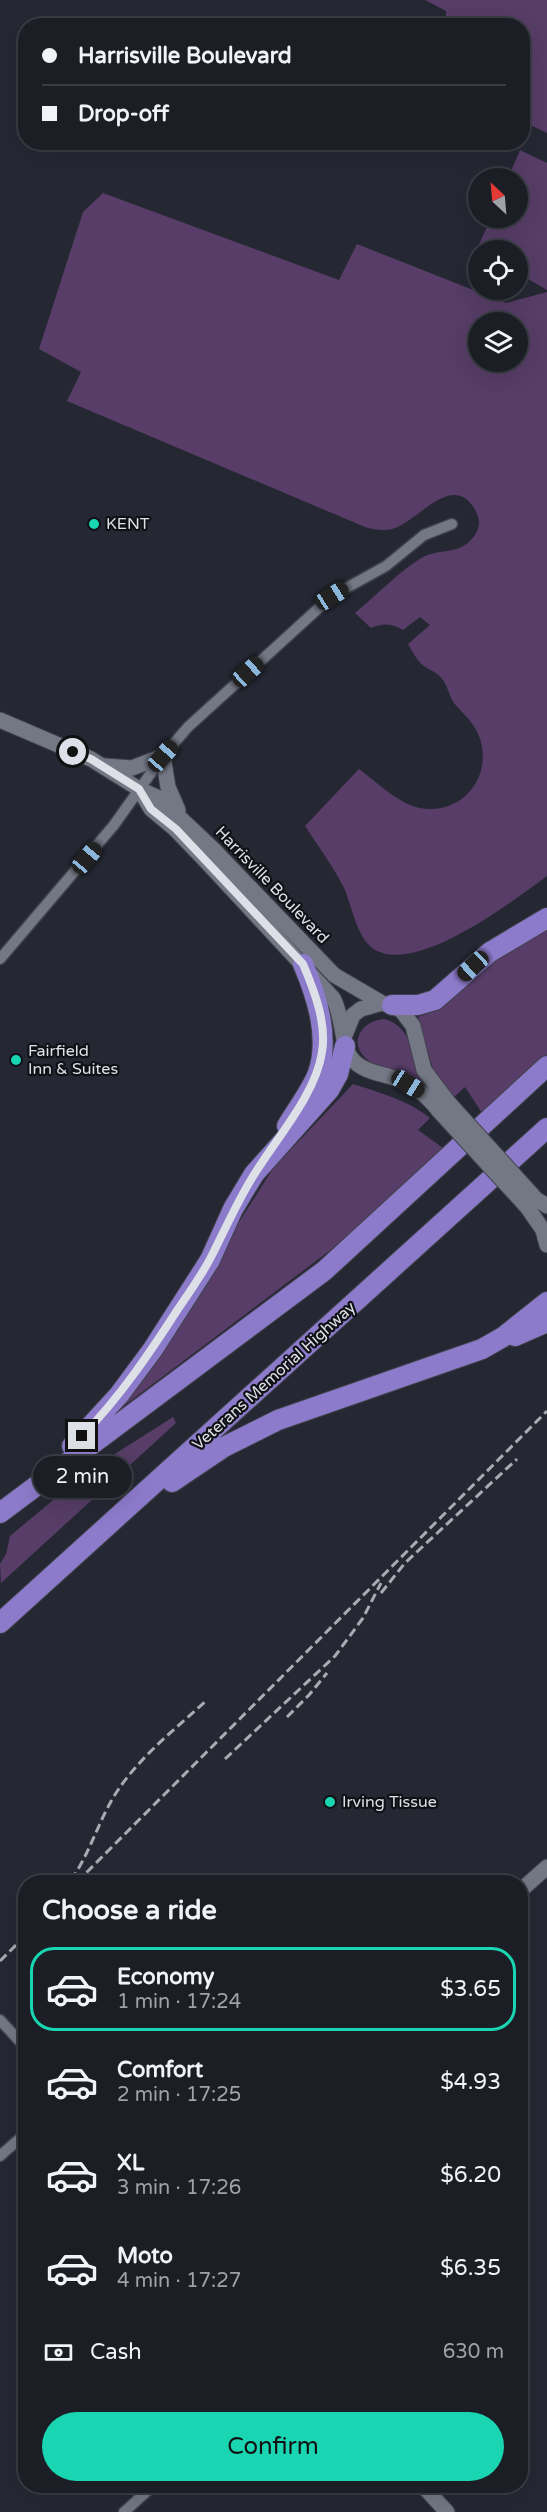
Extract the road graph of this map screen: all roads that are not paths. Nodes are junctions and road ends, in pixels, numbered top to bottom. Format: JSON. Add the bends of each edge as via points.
{"nodes":[{"id":1,"x":452,"y":524,"type":"dead end"},
{"id":2,"x":0,"y":720,"type":"edge"},
{"id":3,"x":163,"y":756,"type":"junction"},
{"id":4,"x":102,"y":766,"type":"junction"},
{"id":5,"x":139,"y":789,"type":"junction"},
{"id":6,"x":184,"y":820,"type":"junction"},
{"id":7,"x":547,"y":918,"type":"edge"},
{"id":8,"x":0,"y":959,"type":"edge"},
{"id":9,"x":303,"y":964,"type":"junction"},
{"id":10,"x":387,"y":1004,"type":"junction"},
{"id":11,"x":345,"y":1041,"type":"junction"},
{"id":12,"x":547,"y":1066,"type":"edge"},
{"id":13,"x":443,"y":1106,"type":"junction"},
{"id":14,"x":547,"y":1128,"type":"edge"},
{"id":15,"x":270,"y":1154,"type":"junction"},
{"id":16,"x":537,"y":1204,"type":"edge"},
{"id":17,"x":547,"y":1245,"type":"edge"},
{"id":18,"x":547,"y":1302,"type":"edge"},
{"id":19,"x":547,"y":1322,"type":"edge"},
{"id":20,"x":482,"y":1349,"type":"junction"},
{"id":21,"x":0,"y":1511,"type":"edge"},
{"id":22,"x":7,"y":1617,"type":"edge"},
{"id":23,"x":547,"y":1867,"type":"edge"},
{"id":24,"x":528,"y":1884,"type":"edge"},
{"id":25,"x":0,"y":2020,"type":"edge"},
{"id":26,"x":18,"y":2039,"type":"edge"},
{"id":27,"x":18,"y":2140,"type":"edge"},
{"id":28,"x":0,"y":2156,"type":"edge"},
{"id":29,"x":145,"y":2493,"type":"edge"},
{"id":30,"x":429,"y":2493,"type":"edge"},
{"id":31,"x":124,"y":2512,"type":"edge"},
{"id":32,"x":447,"y":2512,"type":"edge"}],
"edges":[{"from":1,"to":3,"type":"street","via":[[424,535],[386,566],[332,596],[197,719]]},
{"from":2,"to":4,"type":"main road","name":"Harrisville Boulevard"},
{"from":3,"to":4,"type":"main road","via":[[132,768]]},
{"from":3,"to":5,"type":"street"},
{"from":3,"to":6,"type":"main road","via":[[168,787]]},
{"from":4,"to":5,"type":"main road","name":"Harrisville Boulevard"},
{"from":5,"to":6,"type":"main road","name":"Harrisville Boulevard","via":[[159,798]]},
{"from":5,"to":8,"type":"street","via":[[114,825]]},
{"from":5,"to":9,"type":"main road","name":"Harrisville Boulevard","via":[[151,809],[176,829]]},
{"from":6,"to":10,"type":"main road","name":"Harrisville Boulevard","via":[[334,975]]},
{"from":7,"to":10,"type":"highway","via":[[490,952],[435,1000],[418,1005]]},
{"from":9,"to":11,"type":"main road","name":"Harrisville Boulevard","via":[[338,1008]]},
{"from":9,"to":15,"type":"highway","via":[[322,1023],[323,1050],[317,1075]]},
{"from":10,"to":11,"type":"main road","via":[[370,1005],[353,1015]]},
{"from":10,"to":13,"type":"main road","name":"Harrisville Boulevard","via":[[408,1017],[413,1026],[424,1070]]},
{"from":11,"to":13,"type":"main road","name":"Harrisville Boulevard","via":[[358,1065],[408,1084]]},
{"from":11,"to":15,"type":"highway","via":[[338,1074],[329,1090]]},
{"from":12,"to":21,"type":"highway","via":[[324,1271]]},
{"from":13,"to":16,"type":"main road","name":"Harrisville Boulevard","bridge":true},
{"from":14,"to":22,"type":"highway","name":"Veterans Memorial Highway"},
{"from":15,"to":21,"type":"highway","via":[[233,1209],[210,1260],[137,1373],[94,1424]]},
{"from":16,"to":17,"type":"main road","name":"Harrisville Boulevard"},
{"from":18,"to":20,"type":"highway"},
{"from":19,"to":20,"type":"highway"},
{"from":20,"to":22,"type":"highway","via":[[298,1413],[224,1447],[172,1482]]},
{"from":23,"to":24,"type":"main road"},
{"from":25,"to":26,"type":"street"},
{"from":27,"to":28,"type":"street"},
{"from":29,"to":31,"type":"street"},
{"from":30,"to":32,"type":"main road"}]}
